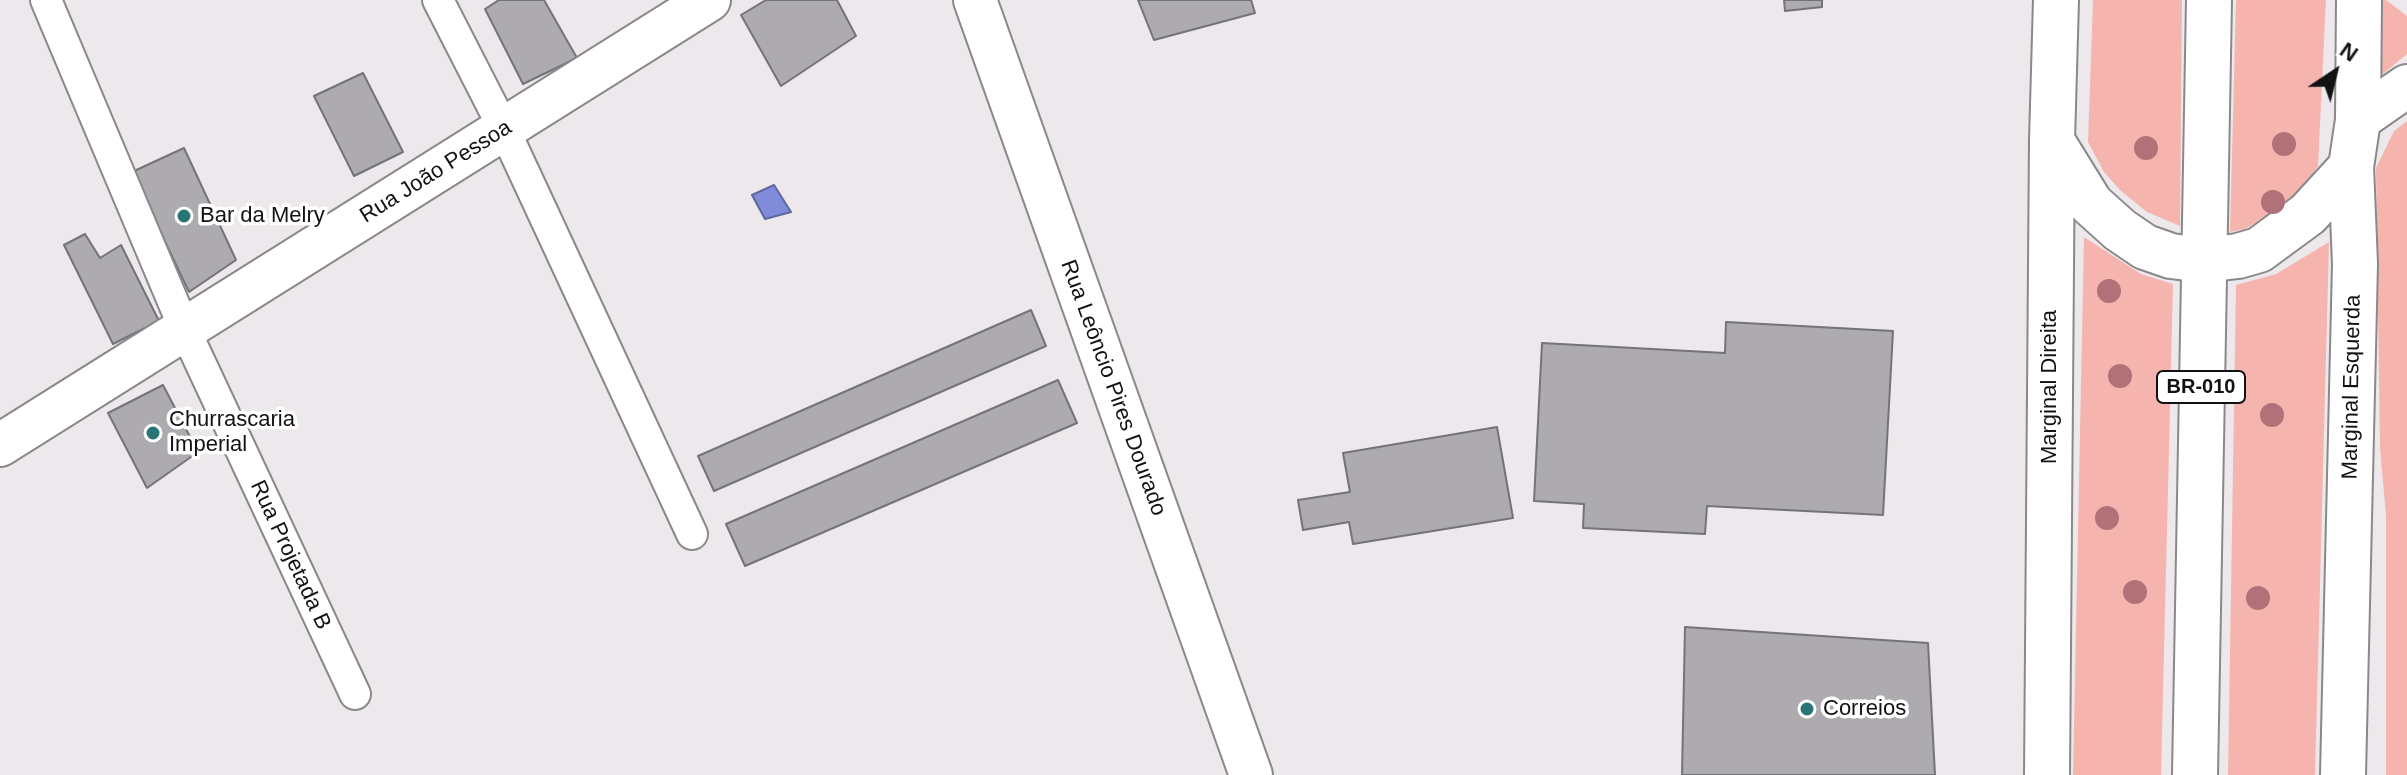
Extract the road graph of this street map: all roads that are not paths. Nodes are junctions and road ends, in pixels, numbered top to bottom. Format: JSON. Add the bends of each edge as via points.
{"nodes":[{"id":1,"x":46,"y":0,"type":"edge"},
{"id":2,"x":438,"y":0,"type":"edge"},
{"id":3,"x":709,"y":0,"type":"edge"},
{"id":4,"x":975,"y":0,"type":"edge"},
{"id":5,"x":2056,"y":0,"type":"edge"},
{"id":6,"x":2209,"y":0,"type":"edge"},
{"id":7,"x":2359,"y":0,"type":"edge"},
{"id":8,"x":2407,"y":86,"type":"edge"},
{"id":9,"x":2358,"y":120,"type":"junction"},
{"id":10,"x":504,"y":129,"type":"junction"},
{"id":11,"x":2052,"y":141,"type":"junction"},
{"id":12,"x":2351,"y":167,"type":"junction"},
{"id":13,"x":2203,"y":260,"type":"junction"},
{"id":14,"x":185,"y":330,"type":"junction"},
{"id":15,"x":0,"y":445,"type":"edge"},
{"id":16,"x":692,"y":534,"type":"dead end"},
{"id":17,"x":355,"y":694,"type":"dead end"},
{"id":18,"x":1251,"y":775,"type":"edge"},
{"id":19,"x":2047,"y":775,"type":"edge"},
{"id":20,"x":2195,"y":775,"type":"edge"},
{"id":21,"x":2343,"y":775,"type":"edge"}],
"edges":[{"from":1,"to":14,"type":"street","name":"Rua Projetada B"},
{"from":2,"to":10,"type":"street"},
{"from":3,"to":10,"type":"main road","name":"Rua João Pessoa"},
{"from":4,"to":18,"type":"main road","name":"Rua Leôncio Pires Dourado"},
{"from":5,"to":11,"type":"main road","name":"Marginal Direita"},
{"from":6,"to":13,"type":"main road","number":"BR-010"},
{"from":7,"to":9,"type":"main road","name":"Marginal Esquerda"},
{"from":8,"to":9,"type":"main road"},
{"from":9,"to":12,"type":"main road","name":"Marginal Esquerda"},
{"from":10,"to":14,"type":"main road","name":"Rua João Pessoa"},
{"from":10,"to":16,"type":"street"},
{"from":11,"to":13,"type":"main road","via":[[2091,204],[2120,230],[2145,247]]},
{"from":11,"to":19,"type":"main road","name":"Marginal Direita"},
{"from":12,"to":13,"type":"main road","via":[[2308,214],[2259,250]]},
{"from":12,"to":21,"type":"main road","name":"Marginal Esquerda","via":[[2355,264]]},
{"from":13,"to":20,"type":"main road","number":"BR-010"},
{"from":14,"to":15,"type":"main road","name":"Rua João Pessoa"},
{"from":14,"to":17,"type":"street","name":"Rua Projetada B"}]}
